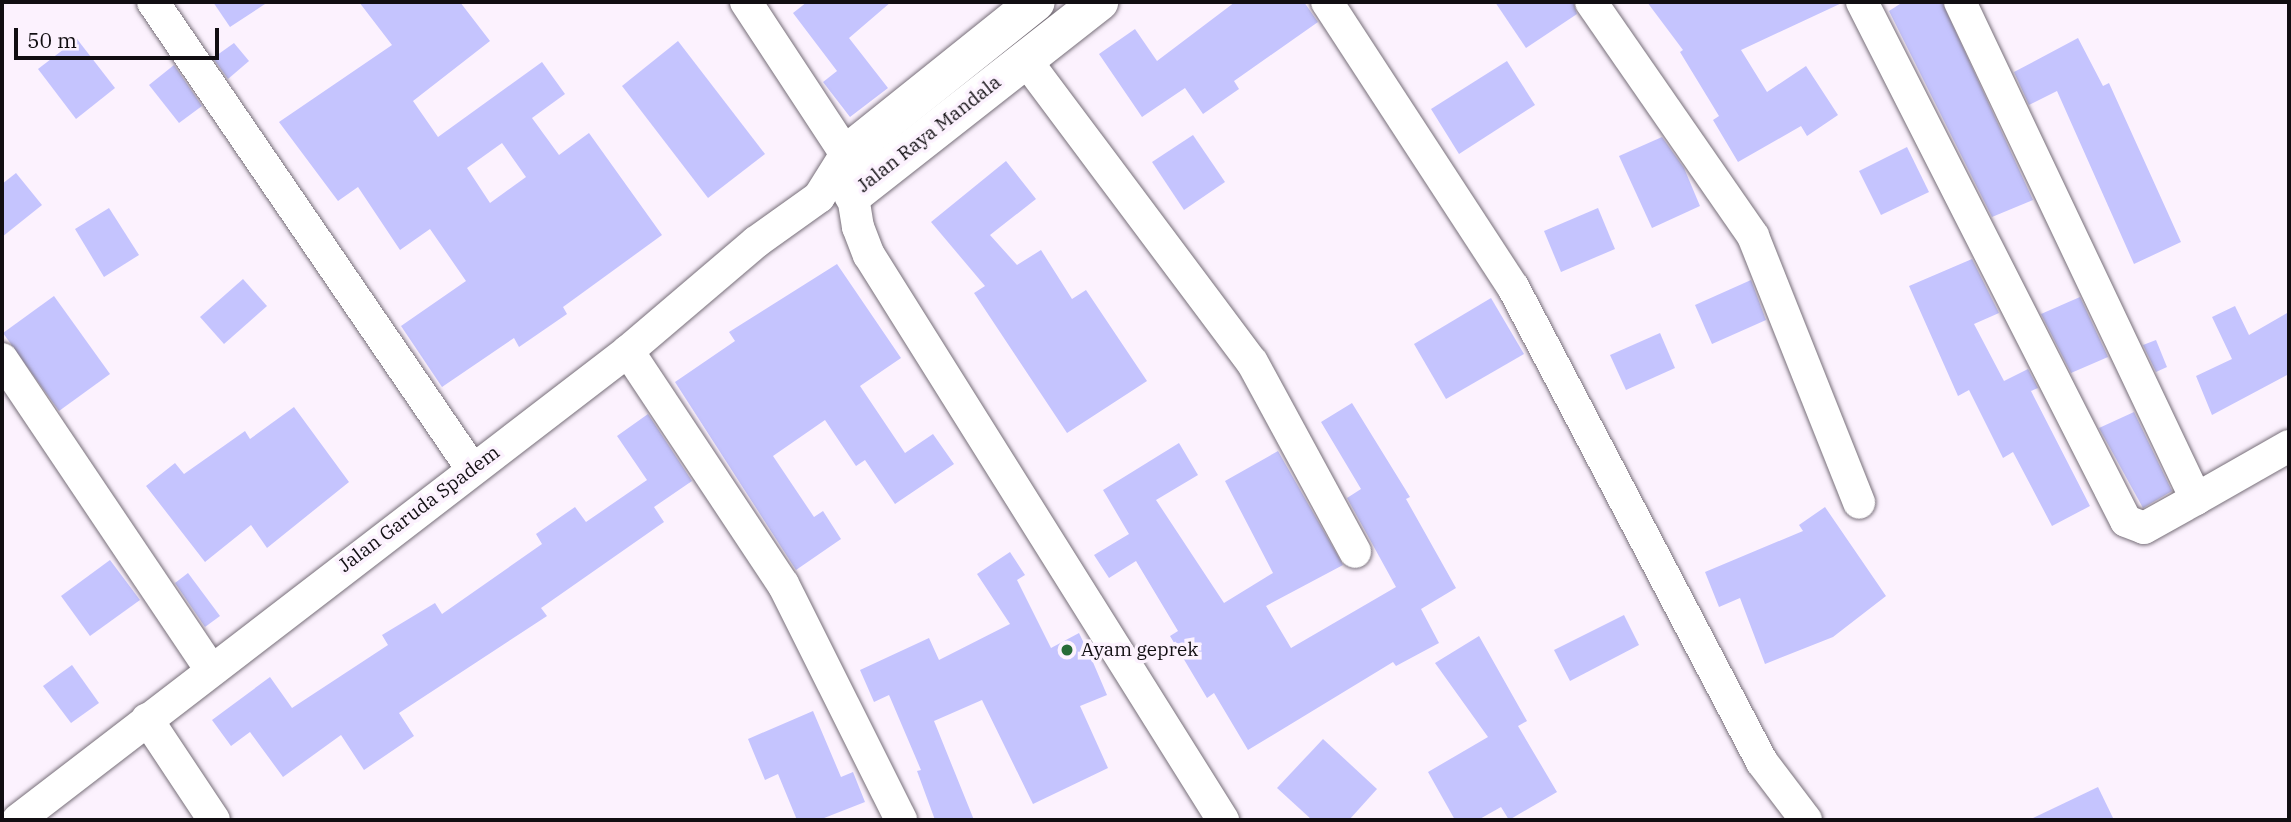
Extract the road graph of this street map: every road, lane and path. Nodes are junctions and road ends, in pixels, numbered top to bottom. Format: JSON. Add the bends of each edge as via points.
{"nodes":[{"id":1,"x":153,"y":2,"type":"edge"},
{"id":2,"x":746,"y":2,"type":"edge"},
{"id":3,"x":1036,"y":2,"type":"edge"},
{"id":4,"x":1099,"y":2,"type":"edge"},
{"id":5,"x":1328,"y":2,"type":"edge"},
{"id":6,"x":1591,"y":2,"type":"edge"},
{"id":7,"x":1862,"y":2,"type":"edge"},
{"id":8,"x":1961,"y":2,"type":"edge"},
{"id":9,"x":1025,"y":59,"type":"junction"},
{"id":10,"x":846,"y":155,"type":"junction"},
{"id":11,"x":836,"y":196,"type":"junction"},
{"id":12,"x":628,"y":351,"type":"junction"},
{"id":13,"x":2,"y":359,"type":"edge"},
{"id":14,"x":2289,"y":446,"type":"edge"},
{"id":15,"x":472,"y":469,"type":"junction"},
{"id":16,"x":2196,"y":499,"type":"junction"},
{"id":17,"x":1859,"y":503,"type":"dead end"},
{"id":18,"x":1355,"y":552,"type":"dead end"},
{"id":19,"x":210,"y":668,"type":"junction"},
{"id":20,"x":147,"y":719,"type":"junction"},
{"id":21,"x":19,"y":820,"type":"edge"},
{"id":22,"x":214,"y":820,"type":"edge"},
{"id":23,"x":901,"y":820,"type":"edge"},
{"id":24,"x":1223,"y":820,"type":"edge"},
{"id":25,"x":1806,"y":820,"type":"edge"}],
"edges":[{"from":1,"to":15,"type":"street"},
{"from":2,"to":10,"type":"street"},
{"from":3,"to":10,"type":"highway","name":"Jalan Raya Mandala"},
{"from":4,"to":9,"type":"highway","name":"Jalan Raya Mandala"},
{"from":5,"to":25,"type":"street","via":[[1513,287],[1762,762]]},
{"from":6,"to":17,"type":"street","via":[[1753,236]]},
{"from":7,"to":16,"type":"street","via":[[2126,521],[2144,528]]},
{"from":8,"to":16,"type":"street"},
{"from":9,"to":11,"type":"highway","name":"Jalan Raya Mandala"},
{"from":9,"to":18,"type":"street","via":[[1245,351]]},
{"from":10,"to":11,"type":"street"},
{"from":11,"to":12,"type":"street","name":"Jalan Garuda Spadem","via":[[756,242]]},
{"from":11,"to":24,"type":"street"},
{"from":12,"to":15,"type":"street","name":"Jalan Garuda Spadem"},
{"from":12,"to":23,"type":"street","via":[[783,584]]},
{"from":13,"to":19,"type":"street"},
{"from":14,"to":16,"type":"street"},
{"from":15,"to":19,"type":"street","name":"Jalan Garuda Spadem"},
{"from":19,"to":20,"type":"street","name":"Jalan Garuda Spadem"},
{"from":20,"to":21,"type":"street","name":"Jalan Garuda Spadem"},
{"from":20,"to":22,"type":"street"}]}
